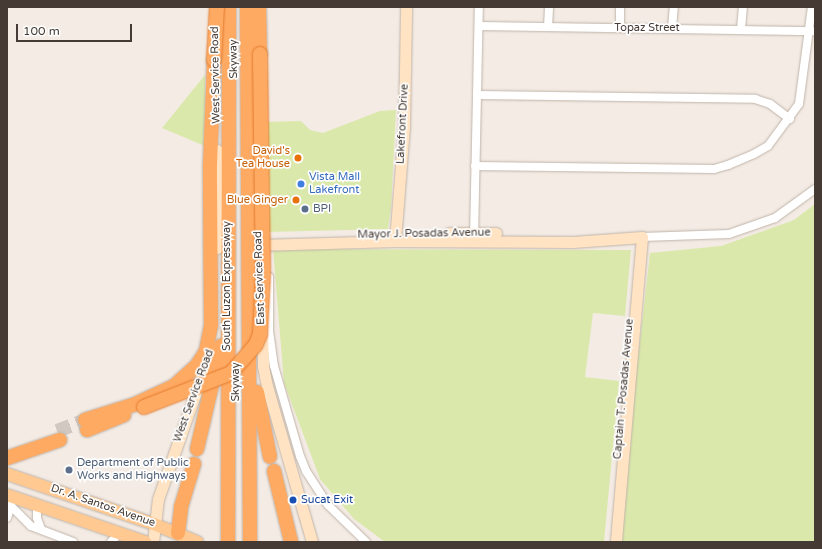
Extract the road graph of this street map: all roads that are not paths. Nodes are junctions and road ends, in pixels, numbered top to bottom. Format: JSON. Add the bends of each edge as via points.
{"nodes":[{"id":1,"x":216,"y":7,"type":"edge"},
{"id":2,"x":229,"y":7,"type":"edge"},
{"id":3,"x":234,"y":7,"type":"edge"},
{"id":4,"x":243,"y":7,"type":"edge"},
{"id":5,"x":247,"y":7,"type":"edge"},
{"id":6,"x":258,"y":7,"type":"edge"},
{"id":7,"x":406,"y":7,"type":"edge"},
{"id":8,"x":479,"y":7,"type":"edge"},
{"id":9,"x":549,"y":7,"type":"edge"},
{"id":10,"x":620,"y":7,"type":"edge"},
{"id":11,"x":674,"y":7,"type":"edge"},
{"id":12,"x":743,"y":7,"type":"edge"},
{"id":13,"x":812,"y":7,"type":"edge"},
{"id":14,"x":479,"y":26,"type":"junction"},
{"id":15,"x":548,"y":27,"type":"junction"},
{"id":16,"x":620,"y":28,"type":"junction"},
{"id":17,"x":672,"y":28,"type":"junction"},
{"id":18,"x":741,"y":28,"type":"junction"},
{"id":19,"x":812,"y":31,"type":"edge"},
{"id":20,"x":478,"y":95,"type":"junction"},
{"id":21,"x":790,"y":119,"type":"junction"},
{"id":22,"x":476,"y":166,"type":"junction"},
{"id":23,"x":815,"y":189,"type":"edge"},
{"id":24,"x":474,"y":236,"type":"junction"},
{"id":25,"x":395,"y":237,"type":"junction"},
{"id":26,"x":640,"y":237,"type":"junction"},
{"id":27,"x":264,"y":241,"type":"junction"},
{"id":28,"x":227,"y":284,"type":"junction"},
{"id":29,"x":249,"y":326,"type":"junction"},
{"id":30,"x":197,"y":449,"type":"dead end"},
{"id":31,"x":7,"y":451,"type":"edge"},
{"id":32,"x":7,"y":458,"type":"edge"},
{"id":33,"x":270,"y":458,"type":"dead end"},
{"id":34,"x":194,"y":464,"type":"dead end"},
{"id":35,"x":274,"y":471,"type":"dead end"},
{"id":36,"x":7,"y":474,"type":"edge"},
{"id":37,"x":9,"y":499,"type":"edge"},
{"id":38,"x":37,"y":504,"type":"junction"},
{"id":39,"x":127,"y":515,"type":"junction"},
{"id":40,"x":7,"y":518,"type":"edge"},
{"id":41,"x":154,"y":524,"type":"junction"},
{"id":42,"x":41,"y":529,"type":"junction"},
{"id":43,"x":120,"y":532,"type":"junction"},
{"id":44,"x":178,"y":538,"type":"edge"},
{"id":45,"x":73,"y":542,"type":"edge"},
{"id":46,"x":111,"y":542,"type":"edge"},
{"id":47,"x":146,"y":542,"type":"edge"},
{"id":48,"x":154,"y":542,"type":"edge"},
{"id":49,"x":197,"y":542,"type":"edge"},
{"id":50,"x":228,"y":542,"type":"edge"},
{"id":51,"x":235,"y":542,"type":"edge"},
{"id":52,"x":244,"y":542,"type":"edge"},
{"id":53,"x":250,"y":542,"type":"edge"},
{"id":54,"x":291,"y":542,"type":"edge"},
{"id":55,"x":312,"y":542,"type":"edge"},
{"id":56,"x":366,"y":542,"type":"edge"},
{"id":57,"x":611,"y":542,"type":"edge"},
{"id":58,"x":616,"y":542,"type":"edge"}],
"edges":[{"from":1,"to":6,"type":"highway","bridge":true,"via":[[210,165],[211,325],[206,351],[197,365],[174,386],[86,425],[231,373],[256,344],[262,317],[263,273]]},
{"from":1,"to":41,"type":"street","name":"West Service Road","via":[[217,317],[208,360],[166,476]]},
{"from":2,"to":28,"type":"highway","name":"South Luzon Expressway"},
{"from":3,"to":51,"type":"highway","name":"Skyway"},
{"from":4,"to":52,"type":"highway","name":"Skyway"},
{"from":5,"to":29,"type":"highway","name":"South Luzon Expressway"},
{"from":6,"to":27,"type":"street","name":"East Service Road","via":[[256,148]]},
{"from":7,"to":25,"type":"street","name":"Lakefront Drive","via":[[404,127]]},
{"from":8,"to":14,"type":"street"},
{"from":9,"to":15,"type":"street"},
{"from":10,"to":16,"type":"street"},
{"from":11,"to":17,"type":"street"},
{"from":12,"to":18,"type":"street"},
{"from":13,"to":19,"type":"street"},
{"from":14,"to":15,"type":"street","name":"Topaz Street"},
{"from":14,"to":20,"type":"street"},
{"from":15,"to":16,"type":"street","name":"Topaz Street"},
{"from":16,"to":17,"type":"street","name":"Topaz Street"},
{"from":17,"to":18,"type":"street","name":"Topaz Street"},
{"from":18,"to":19,"type":"street","name":"Topaz Street"},
{"from":19,"to":21,"type":"street","via":[[804,85],[799,104]]},
{"from":20,"to":21,"type":"street","via":[[755,99],[770,104]]},
{"from":20,"to":22,"type":"street"},
{"from":21,"to":22,"type":"street","via":[[768,146],[728,165],[714,168]]},
{"from":22,"to":24,"type":"street"},
{"from":23,"to":26,"type":"street","name":"Mayor J. Posadas Avenue","via":[[775,218],[729,234]]},
{"from":24,"to":25,"type":"street","name":"Mayor J. Posadas Avenue"},
{"from":24,"to":26,"type":"street","name":"Mayor J. Posadas Avenue"},
{"from":25,"to":27,"type":"street","name":"Mayor J. Posadas Avenue"},
{"from":26,"to":57,"type":"street","name":"Captain T. Posadas Avenue"},
{"from":26,"to":58,"type":"street","name":"Captain T. Posadas Avenue"},
{"from":27,"to":55,"type":"street","name":"East Service Road","via":[[260,262],[263,366],[283,449]]},
{"from":27,"to":56,"type":"street","via":[[274,366],[294,438],[306,471],[318,492],[340,519]]},
{"from":28,"to":30,"type":"highway","via":[[221,349]]},
{"from":28,"to":50,"type":"highway","name":"South Luzon Expressway"},
{"from":29,"to":33,"type":"highway","via":[[258,406]]},
{"from":29,"to":53,"type":"highway","name":"South Luzon Expressway"},
{"from":31,"to":32,"type":"highway","via":[[58,435]]},
{"from":34,"to":44,"type":"highway","via":[[181,508]]},
{"from":35,"to":54,"type":"highway"},
{"from":36,"to":39,"type":"main road","name":"Dr. A. Santos Avenue"},
{"from":37,"to":38,"type":"main road","name":"Dr. A. Santos Avenue"},
{"from":37,"to":40,"type":"street"},
{"from":37,"to":42,"type":"street","via":[[31,526]]},
{"from":38,"to":42,"type":"street","via":[[37,518]]},
{"from":38,"to":43,"type":"main road","name":"Dr. A. Santos Avenue"},
{"from":39,"to":41,"type":"main road","name":"Dr. A. Santos Avenue"},
{"from":39,"to":43,"type":"main road"},
{"from":41,"to":44,"type":"main road","name":"Dr. A. Santos Avenue"},
{"from":41,"to":48,"type":"street","name":"West Service Road"},
{"from":42,"to":45,"type":"street"},
{"from":43,"to":46,"type":"street"},
{"from":43,"to":47,"type":"main road","name":"Dr. A. Santos Avenue"},
{"from":44,"to":49,"type":"main road","name":"Dr. A. Santos Avenue"}]}
